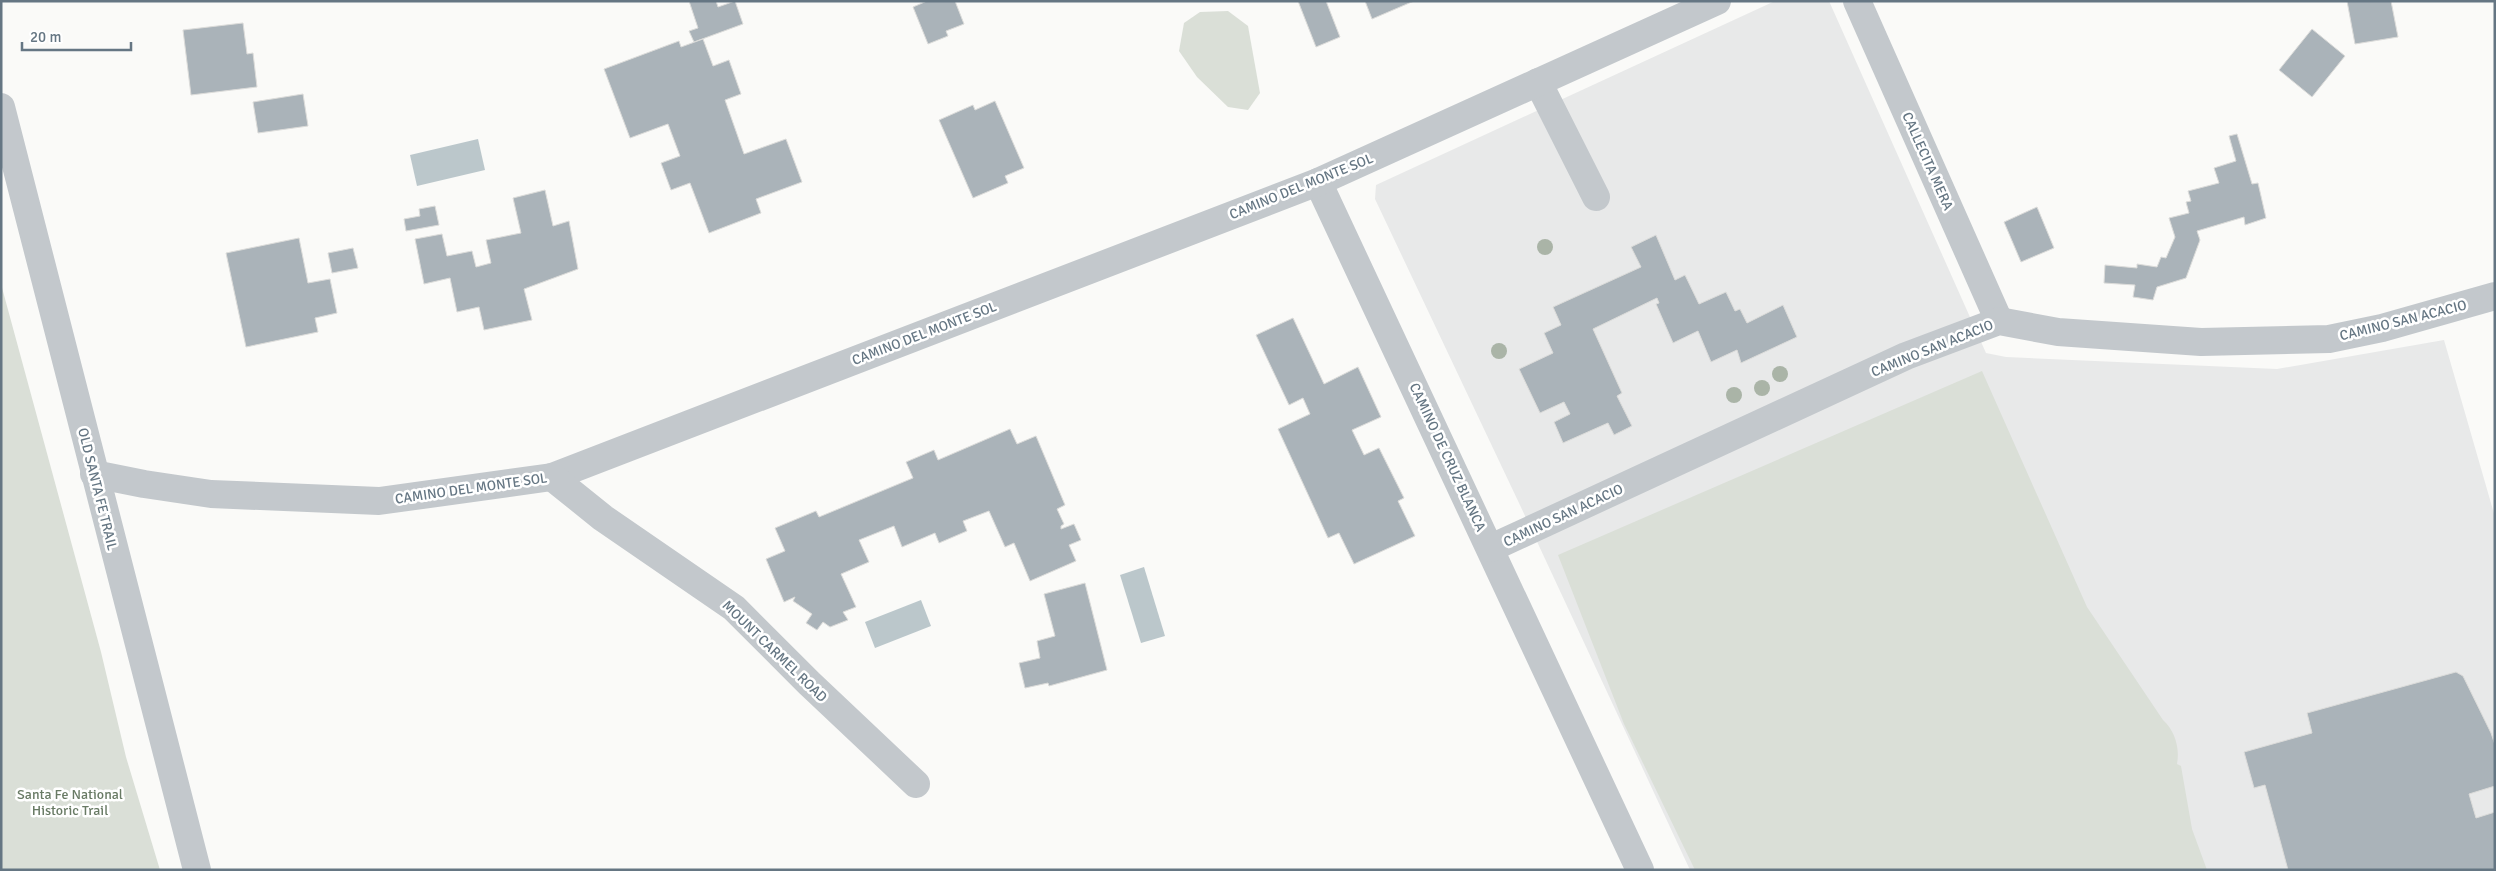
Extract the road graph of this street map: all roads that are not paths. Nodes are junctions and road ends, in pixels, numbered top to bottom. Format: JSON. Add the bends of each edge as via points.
{"nodes":[{"id":1,"x":1717,"y":1,"type":"edge"},
{"id":2,"x":1858,"y":1,"type":"edge"},
{"id":3,"x":1538,"y":82,"type":"junction"},
{"id":4,"x":1,"y":107,"type":"edge"},
{"id":5,"x":1318,"y":182,"type":"junction"},
{"id":6,"x":1596,"y":197,"type":"dead end"},
{"id":7,"x":2495,"y":296,"type":"edge"},
{"id":8,"x":1999,"y":321,"type":"junction"},
{"id":9,"x":94,"y":474,"type":"junction"},
{"id":10,"x":552,"y":476,"type":"junction"},
{"id":11,"x":1491,"y":548,"type":"junction"},
{"id":12,"x":916,"y":784,"type":"dead end"},
{"id":13,"x":197,"y":870,"type":"edge"},
{"id":14,"x":1640,"y":870,"type":"edge"}],
"edges":[{"from":1,"to":3,"type":"street","name":"CAMINO DEL MONTE SOL"},
{"from":2,"to":8,"type":"street","name":"CALLECITA MERA"},
{"from":3,"to":5,"type":"street","name":"CAMINO DEL MONTE SOL"},
{"from":3,"to":6,"type":"street"},
{"from":4,"to":9,"type":"street","name":"OLD SANTA FE TRAIL"},
{"from":5,"to":10,"type":"street","name":"CAMINO DEL MONTE SOL"},
{"from":5,"to":11,"type":"street","name":"CAMINO DE CRUZ BLANCA"},
{"from":7,"to":8,"type":"street","name":"CAMINO SAN ACACIO","via":[[2382,328],[2329,339],[2201,342],[2058,332]]},
{"from":8,"to":11,"type":"street","name":"CAMINO SAN ACACIO","via":[[1906,356]]},
{"from":9,"to":10,"type":"street","name":"CAMINO DEL MONTE SOL","via":[[212,494],[379,502]]},
{"from":9,"to":13,"type":"street","name":"OLD SANTA FE TRAIL"},
{"from":10,"to":12,"type":"street","name":"MOUNT CARMEL ROAD","via":[[603,518],[734,608]]},
{"from":11,"to":14,"type":"street","name":"CAMINO DE CRUZ BLANCA"}]}
